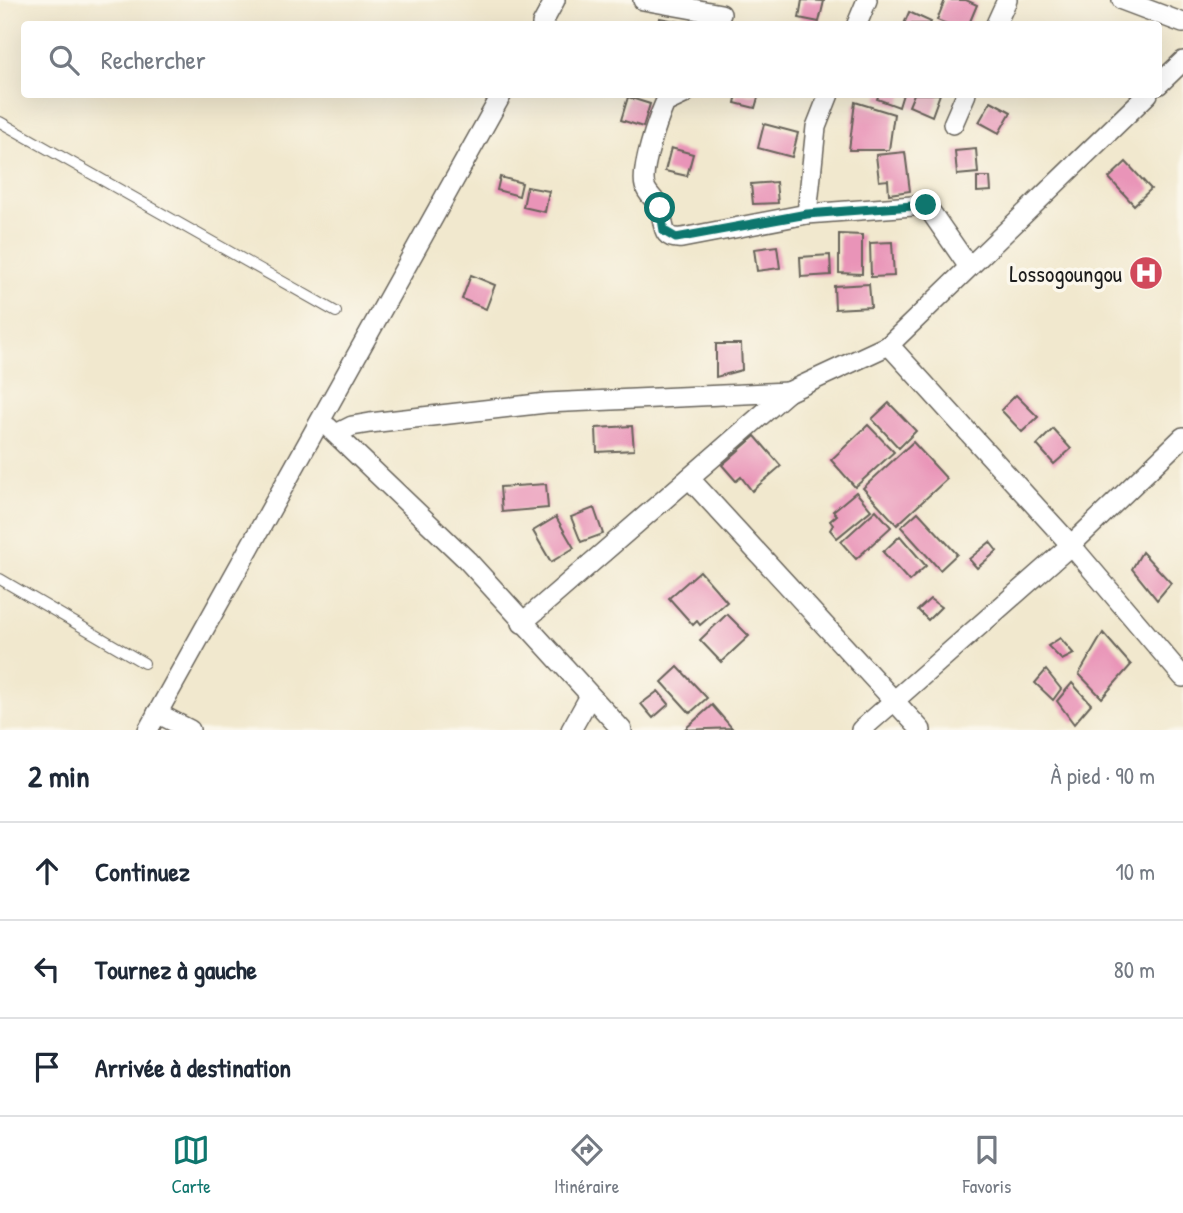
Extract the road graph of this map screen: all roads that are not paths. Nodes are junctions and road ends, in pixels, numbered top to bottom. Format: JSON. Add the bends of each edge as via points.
{"nodes":[{"id":1,"x":555,"y":0,"type":"edge"},
{"id":2,"x":643,"y":0,"type":"edge"},
{"id":3,"x":867,"y":0,"type":"edge"},
{"id":4,"x":1007,"y":0,"type":"edge"},
{"id":5,"x":1122,"y":0,"type":"edge"},
{"id":6,"x":721,"y":13,"type":"edge"},
{"id":7,"x":543,"y":21,"type":"edge"},
{"id":8,"x":858,"y":21,"type":"edge"},
{"id":9,"x":997,"y":21,"type":"edge"},
{"id":10,"x":1183,"y":23,"type":"edge"},
{"id":11,"x":1183,"y":61,"type":"edge"},
{"id":12,"x":1162,"y":81,"type":"edge"},
{"id":13,"x":500,"y":98,"type":"edge"},
{"id":14,"x":676,"y":98,"type":"edge"},
{"id":15,"x":827,"y":98,"type":"edge"},
{"id":16,"x":964,"y":98,"type":"edge"},
{"id":17,"x":1144,"y":98,"type":"edge"},
{"id":18,"x":0,"y":121,"type":"edge"},
{"id":19,"x":953,"y":124,"type":"dead end"},
{"id":20,"x":807,"y":214,"type":"junction"},
{"id":21,"x":969,"y":267,"type":"junction"},
{"id":22,"x":336,"y":312,"type":"dead end"},
{"id":23,"x":889,"y":345,"type":"junction"},
{"id":24,"x":788,"y":392,"type":"junction"},
{"id":25,"x":320,"y":422,"type":"junction"},
{"id":26,"x":338,"y":433,"type":"junction"},
{"id":27,"x":1183,"y":437,"type":"edge"},
{"id":28,"x":689,"y":478,"type":"junction"},
{"id":29,"x":1071,"y":545,"type":"junction"},
{"id":30,"x":0,"y":579,"type":"edge"},
{"id":31,"x":522,"y":622,"type":"junction"},
{"id":32,"x":145,"y":663,"type":"dead end"},
{"id":33,"x":1183,"y":677,"type":"edge"},
{"id":34,"x":590,"y":696,"type":"junction"},
{"id":35,"x":893,"y":704,"type":"junction"},
{"id":36,"x":152,"y":721,"type":"edge"},
{"id":37,"x":190,"y":730,"type":"edge"},
{"id":38,"x":571,"y":730,"type":"edge"},
{"id":39,"x":622,"y":730,"type":"edge"},
{"id":40,"x":862,"y":730,"type":"edge"},
{"id":41,"x":921,"y":730,"type":"edge"}],
"edges":[{"from":1,"to":7,"type":"street"},
{"from":2,"to":6,"type":"street"},
{"from":3,"to":8,"type":"street"},
{"from":4,"to":9,"type":"street"},
{"from":5,"to":10,"type":"street"},
{"from":11,"to":12,"type":"street"},
{"from":13,"to":25,"type":"street"},
{"from":14,"to":20,"type":"street","via":[[666,103],[644,177],[646,190],[660,208],[666,234],[682,238]]},
{"from":15,"to":20,"type":"street","via":[[816,127]]},
{"from":16,"to":19,"type":"street"},
{"from":17,"to":21,"type":"street"},
{"from":18,"to":22,"type":"lane"},
{"from":20,"to":21,"type":"street","via":[[926,205]]},
{"from":21,"to":23,"type":"street"},
{"from":23,"to":24,"type":"street"},
{"from":23,"to":29,"type":"street"},
{"from":24,"to":26,"type":"street","via":[[546,403],[370,423]]},
{"from":24,"to":28,"type":"street"},
{"from":25,"to":26,"type":"street"},
{"from":25,"to":36,"type":"street"},
{"from":26,"to":31,"type":"street","via":[[467,560]]},
{"from":27,"to":29,"type":"street"},
{"from":28,"to":31,"type":"street"},
{"from":28,"to":35,"type":"street"},
{"from":29,"to":33,"type":"street"},
{"from":29,"to":35,"type":"street"},
{"from":30,"to":32,"type":"lane"},
{"from":31,"to":34,"type":"street"},
{"from":34,"to":38,"type":"street"},
{"from":34,"to":39,"type":"street"},
{"from":35,"to":40,"type":"street"},
{"from":35,"to":41,"type":"street"},
{"from":36,"to":37,"type":"street"}]}
